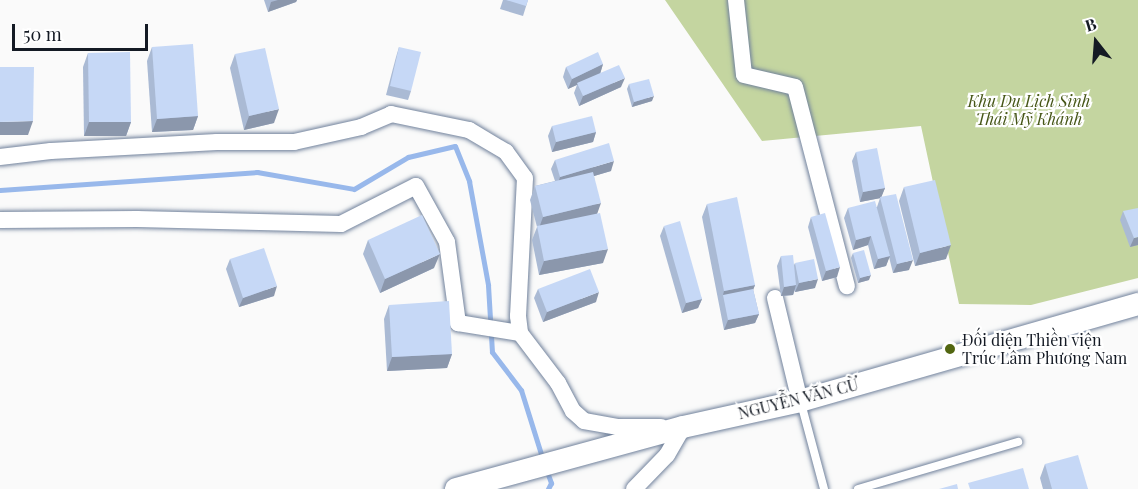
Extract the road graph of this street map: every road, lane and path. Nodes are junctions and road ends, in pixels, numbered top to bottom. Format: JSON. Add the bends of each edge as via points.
{"nodes":[{"id":1,"x":736,"y":0,"type":"edge"},
{"id":2,"x":0,"y":157,"type":"edge"},
{"id":3,"x":0,"y":220,"type":"edge"},
{"id":4,"x":847,"y":286,"type":"dead end"},
{"id":5,"x":775,"y":298,"type":"dead end"},
{"id":6,"x":1138,"y":304,"type":"edge"},
{"id":7,"x":520,"y":333,"type":"junction"},
{"id":8,"x":800,"y":401,"type":"junction"},
{"id":9,"x":683,"y":426,"type":"junction"},
{"id":10,"x":1018,"y":442,"type":"dead end"},
{"id":11,"x":456,"y":489,"type":"edge"},
{"id":12,"x":634,"y":489,"type":"edge"},
{"id":13,"x":824,"y":489,"type":"edge"},
{"id":14,"x":858,"y":489,"type":"edge"}],
"edges":[{"from":1,"to":4,"type":"street","via":[[744,75],[795,87]]},
{"from":2,"to":7,"type":"street","via":[[217,142],[294,142],[361,127],[391,114],[469,130],[506,152],[525,178]]},
{"from":3,"to":7,"type":"street","via":[[341,224],[416,186],[447,242],[458,323]]},
{"from":5,"to":8,"type":"street"},
{"from":6,"to":8,"type":"main road","name":"NGUYỄN VĂN CỪ"},
{"from":7,"to":9,"type":"street","via":[[558,383],[573,411],[584,421],[618,427]]},
{"from":8,"to":9,"type":"main road","name":"NGUYỄN VĂN CỪ"},
{"from":8,"to":13,"type":"lane"},
{"from":9,"to":11,"type":"main road","name":"NGUYỄN VĂN CỪ"},
{"from":9,"to":12,"type":"street","via":[[667,455]]},
{"from":10,"to":14,"type":"lane"}]}
